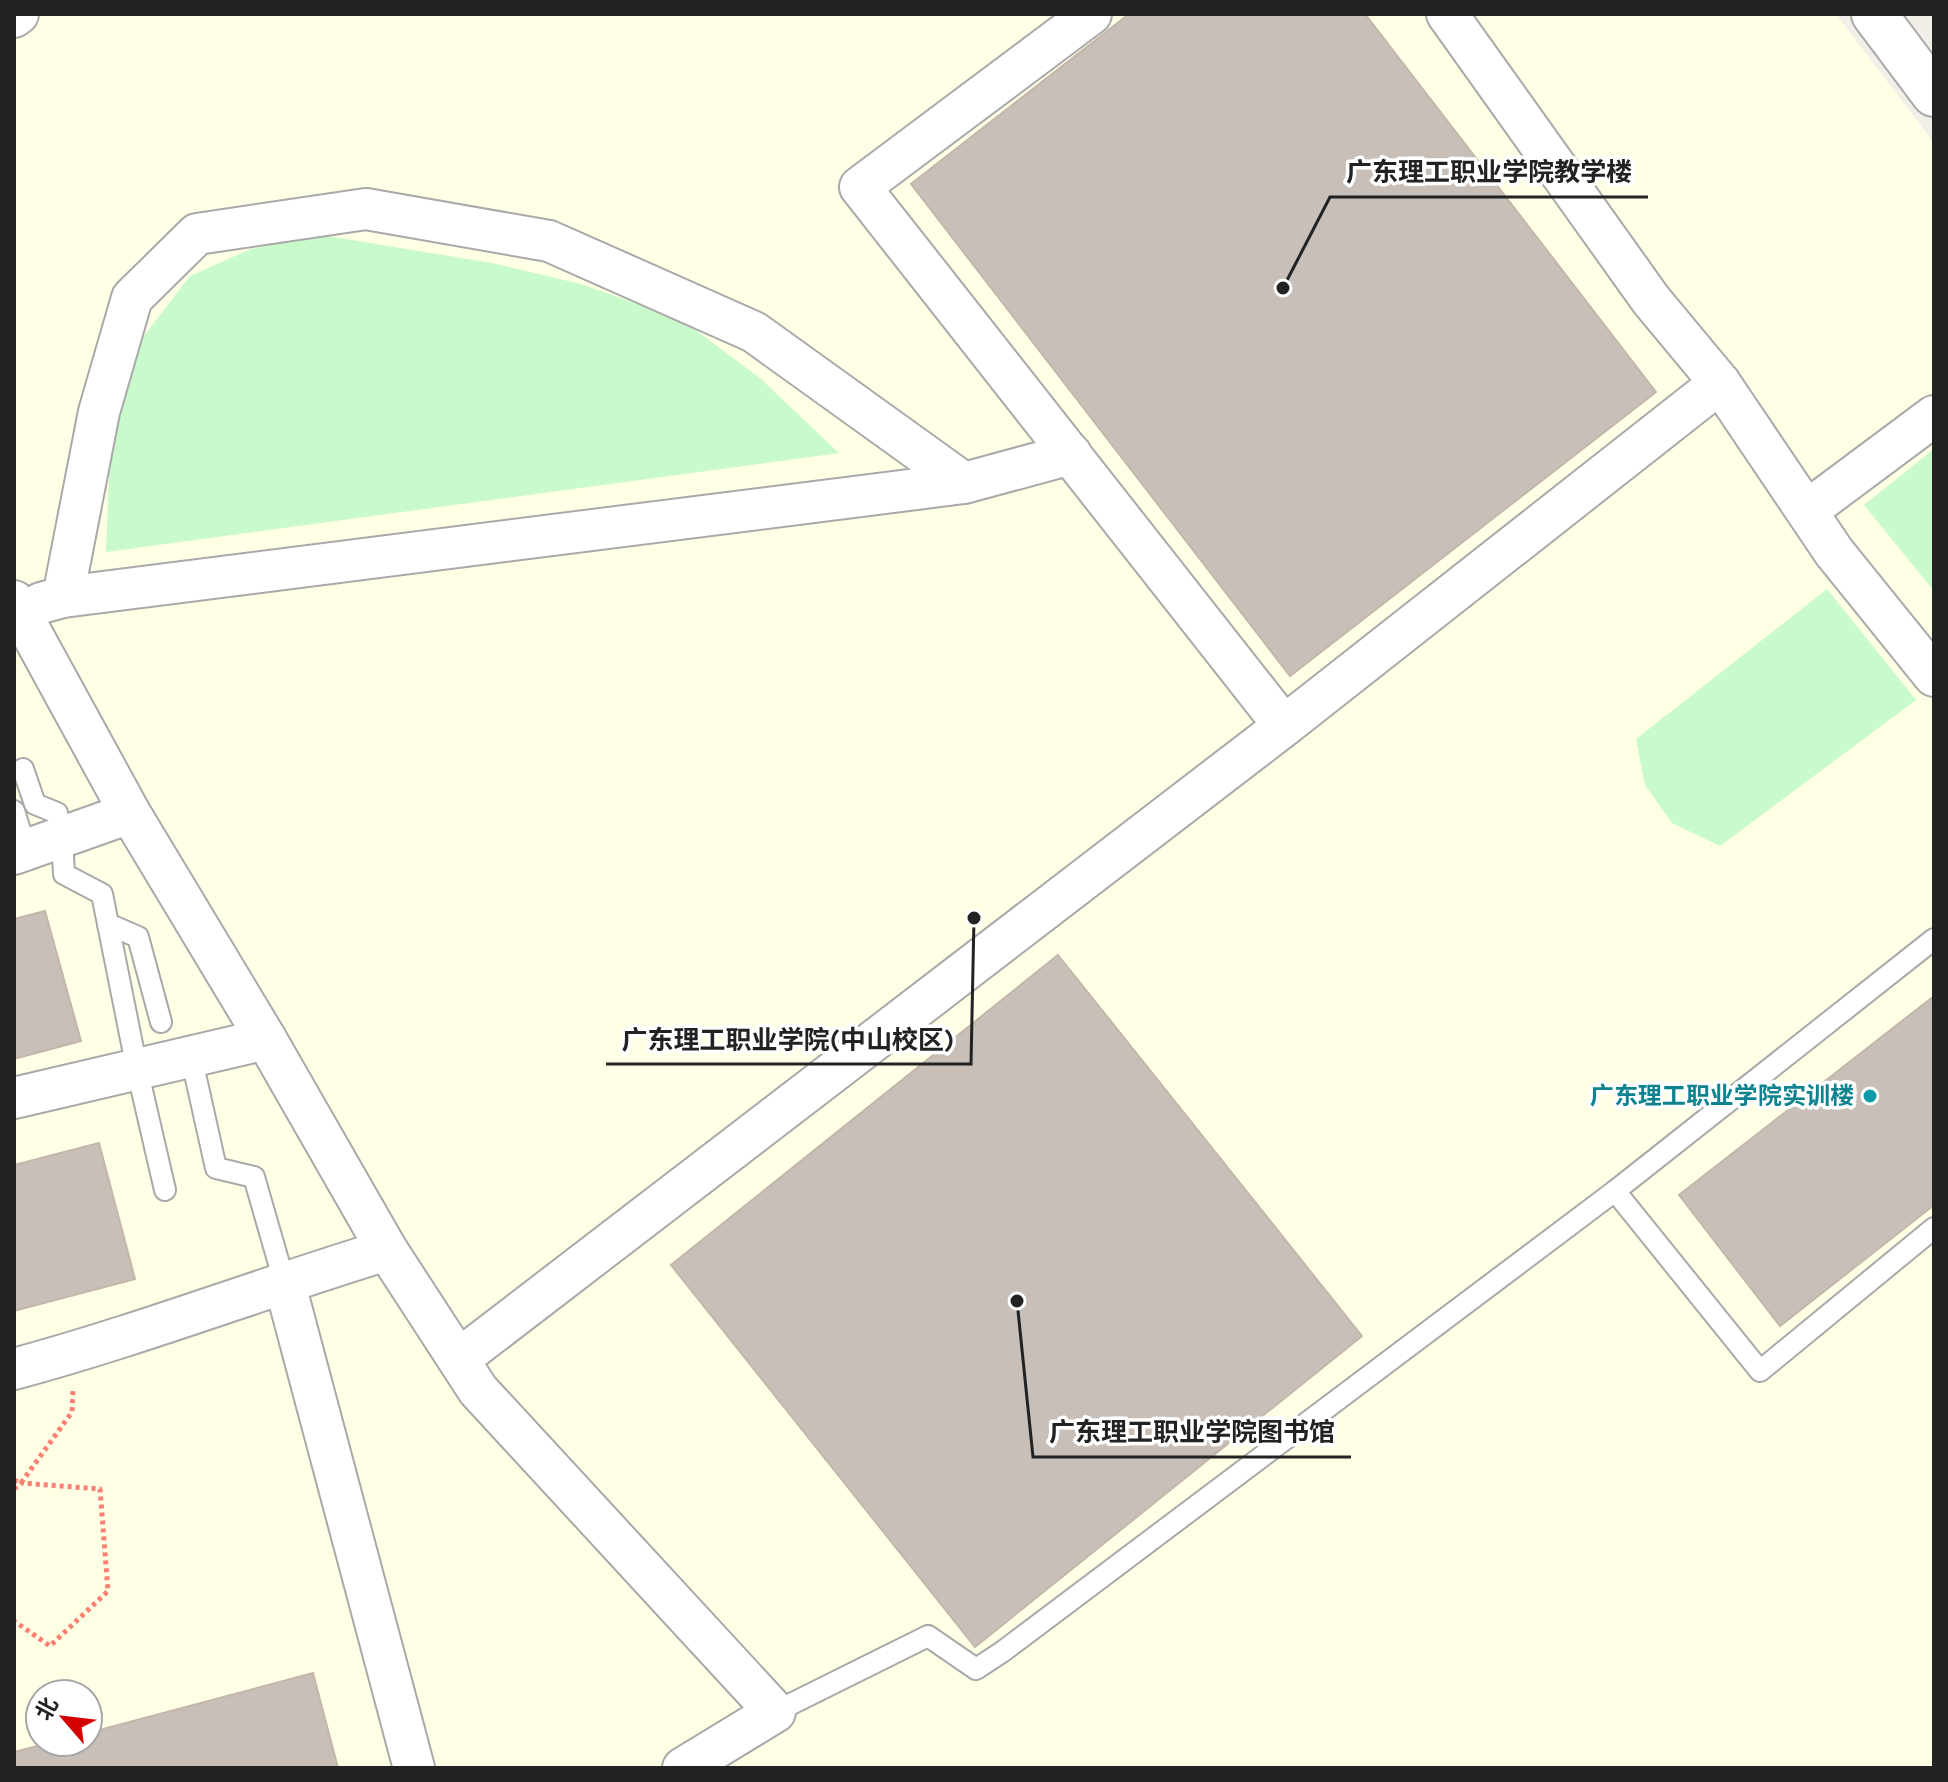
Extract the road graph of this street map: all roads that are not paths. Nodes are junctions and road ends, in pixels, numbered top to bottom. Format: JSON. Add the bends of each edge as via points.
{"nodes":[{"id":1,"x":1091,"y":14,"type":"edge"},
{"id":2,"x":1447,"y":14,"type":"edge"},
{"id":3,"x":1874,"y":14,"type":"edge"},
{"id":4,"x":1934,"y":94,"type":"edge"},
{"id":5,"x":1720,"y":383,"type":"junction"},
{"id":6,"x":1934,"y":416,"type":"edge"},
{"id":7,"x":1071,"y":454,"type":"junction"},
{"id":8,"x":964,"y":483,"type":"junction"},
{"id":9,"x":1808,"y":510,"type":"junction"},
{"id":10,"x":63,"y":597,"type":"junction"},
{"id":11,"x":15,"y":607,"type":"edge"},
{"id":12,"x":1934,"y":676,"type":"edge"},
{"id":13,"x":1284,"y":726,"type":"junction"},
{"id":14,"x":23,"y":769,"type":"dead end"},
{"id":15,"x":14,"y":811,"type":"edge"},
{"id":16,"x":130,"y":813,"type":"junction"},
{"id":17,"x":34,"y":847,"type":"edge"},
{"id":18,"x":108,"y":924,"type":"junction"},
{"id":19,"x":1934,"y":939,"type":"edge"},
{"id":20,"x":161,"y":1022,"type":"dead end"},
{"id":21,"x":266,"y":1039,"type":"junction"},
{"id":22,"x":191,"y":1056,"type":"junction"},
{"id":23,"x":137,"y":1069,"type":"junction"},
{"id":24,"x":14,"y":1098,"type":"edge"},
{"id":25,"x":165,"y":1190,"type":"dead end"},
{"id":26,"x":1615,"y":1191,"type":"junction"},
{"id":27,"x":1934,"y":1228,"type":"edge"},
{"id":28,"x":387,"y":1250,"type":"junction"},
{"id":29,"x":284,"y":1281,"type":"junction"},
{"id":30,"x":459,"y":1359,"type":"junction"},
{"id":31,"x":14,"y":1369,"type":"edge"},
{"id":32,"x":775,"y":1712,"type":"junction"},
{"id":33,"x":414,"y":1768,"type":"edge"},
{"id":34,"x":683,"y":1768,"type":"edge"}],
"edges":[{"from":1,"to":7,"type":"street","via":[[860,187]]},
{"from":2,"to":5,"type":"street","via":[[1651,300]]},
{"from":3,"to":4,"type":"street"},
{"from":5,"to":9,"type":"street"},
{"from":5,"to":13,"type":"street"},
{"from":6,"to":9,"type":"street"},
{"from":7,"to":8,"type":"street"},
{"from":7,"to":13,"type":"street"},
{"from":8,"to":10,"type":"street"},
{"from":8,"to":10,"type":"street","via":[[754,332],[549,241],[366,209],[197,234],[132,298],[99,412]]},
{"from":9,"to":12,"type":"street","via":[[1834,552]]},
{"from":10,"to":11,"type":"street"},
{"from":11,"to":16,"type":"street"},
{"from":13,"to":30,"type":"street"},
{"from":14,"to":17,"type":"lane","via":[[35,804],[57,813]]},
{"from":15,"to":17,"type":"lane"},
{"from":16,"to":17,"type":"street"},
{"from":16,"to":21,"type":"street"},
{"from":17,"to":18,"type":"lane","via":[[64,874],[102,894]]},
{"from":18,"to":20,"type":"lane","via":[[138,937]]},
{"from":18,"to":23,"type":"lane"},
{"from":19,"to":26,"type":"lane"},
{"from":21,"to":22,"type":"street"},
{"from":21,"to":28,"type":"street"},
{"from":22,"to":23,"type":"street"},
{"from":22,"to":29,"type":"lane","via":[[216,1168],[254,1177]]},
{"from":23,"to":24,"type":"street"},
{"from":23,"to":25,"type":"lane"},
{"from":26,"to":27,"type":"lane","via":[[1760,1371]]},
{"from":26,"to":32,"type":"lane","via":[[976,1669],[928,1636]]},
{"from":28,"to":29,"type":"street"},
{"from":28,"to":30,"type":"street"},
{"from":29,"to":31,"type":"street"},
{"from":29,"to":33,"type":"street"},
{"from":30,"to":32,"type":"street","via":[[478,1390]]},
{"from":32,"to":34,"type":"street"}]}
